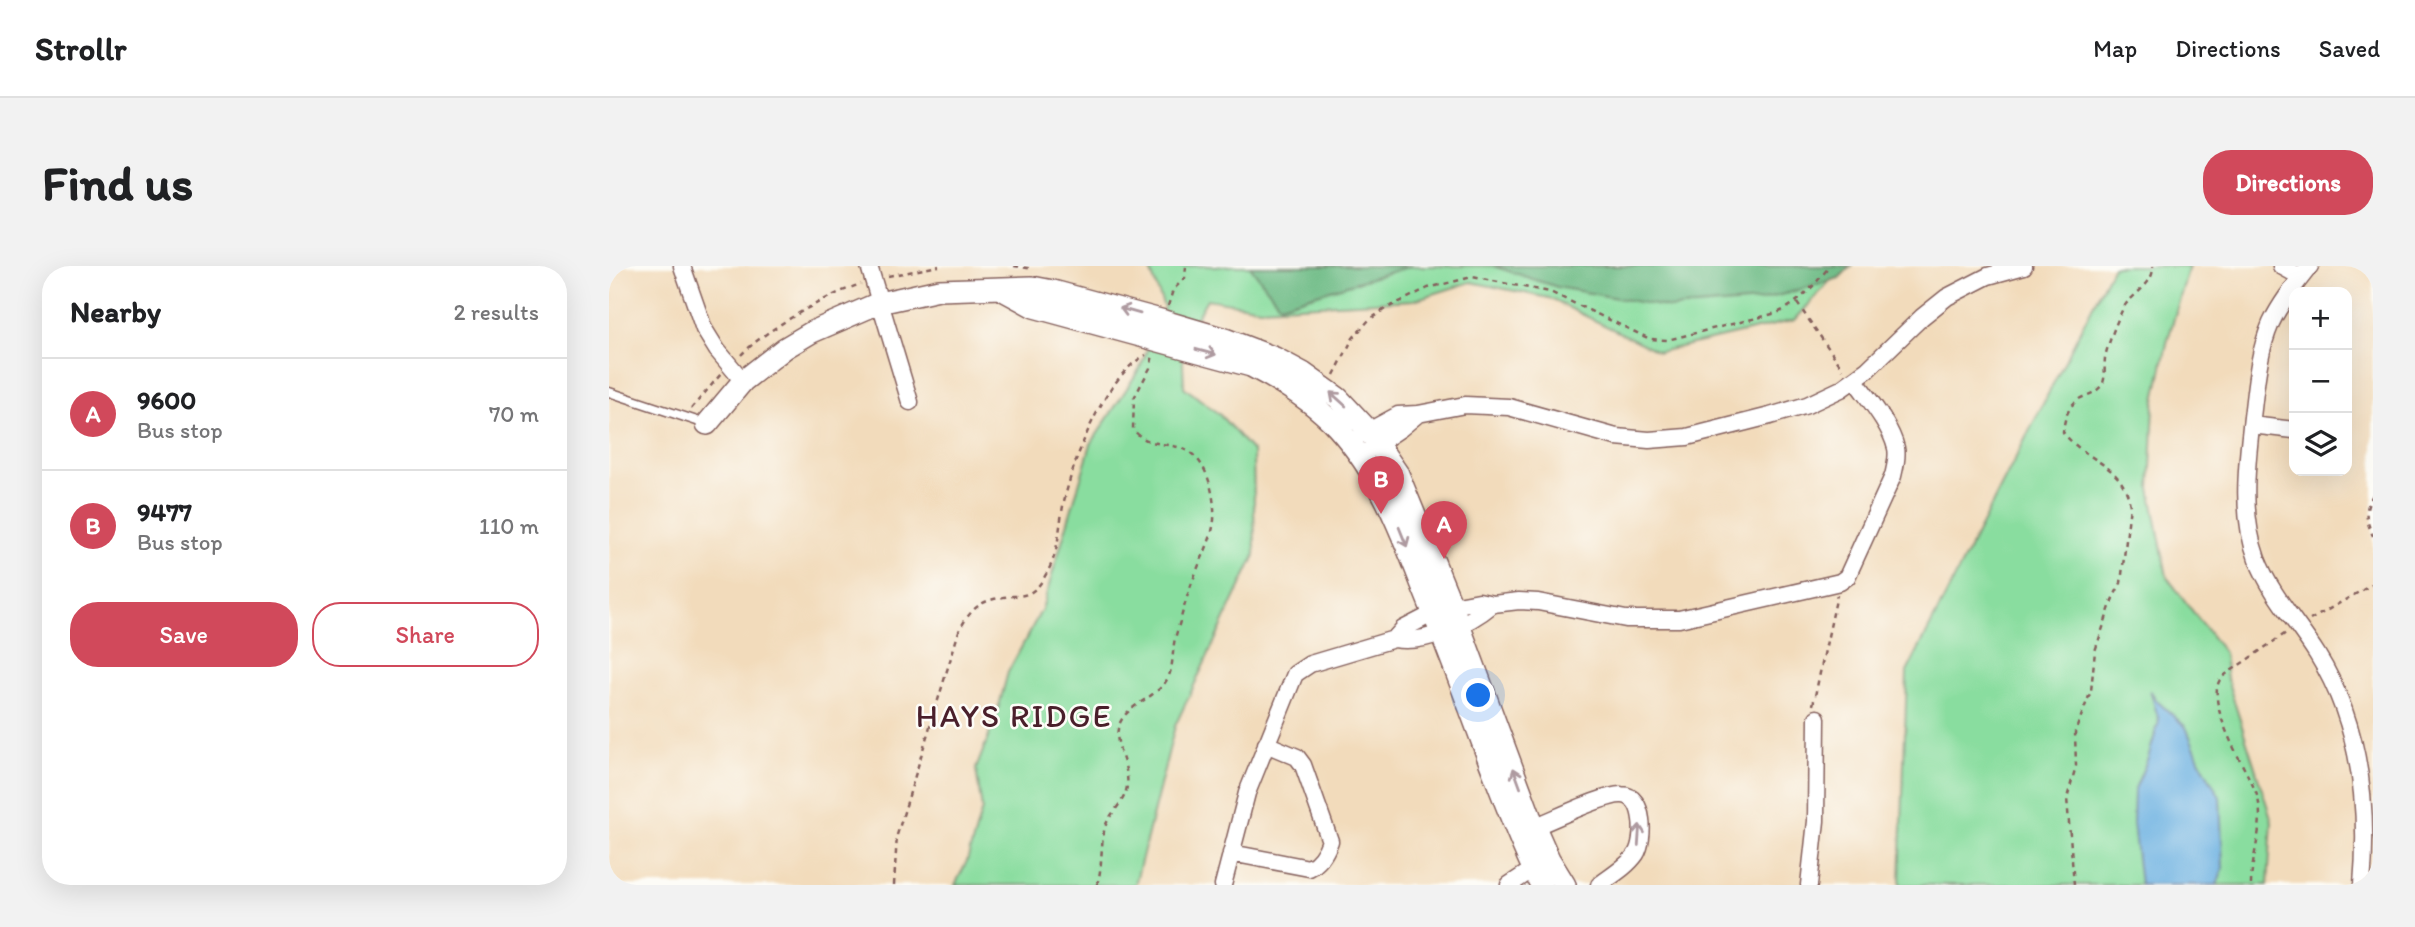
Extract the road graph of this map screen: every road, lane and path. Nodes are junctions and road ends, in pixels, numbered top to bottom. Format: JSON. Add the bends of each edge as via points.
{"nodes":[{"id":1,"x":682,"y":266,"type":"edge"},
{"id":2,"x":869,"y":266,"type":"edge"},
{"id":3,"x":1186,"y":266,"type":"edge"},
{"id":4,"x":1830,"y":266,"type":"edge"},
{"id":5,"x":2024,"y":266,"type":"edge"},
{"id":6,"x":2153,"y":266,"type":"edge"},
{"id":7,"x":2281,"y":266,"type":"edge"},
{"id":8,"x":2305,"y":272,"type":"edge"},
{"id":9,"x":1002,"y":289,"type":"junction"},
{"id":10,"x":879,"y":303,"type":"junction"},
{"id":11,"x":1797,"y":303,"type":"junction"},
{"id":12,"x":1164,"y":321,"type":"junction"},
{"id":13,"x":1333,"y":377,"type":"dead end"},
{"id":14,"x":743,"y":380,"type":"junction"},
{"id":15,"x":1854,"y":381,"type":"junction"},
{"id":16,"x":609,"y":392,"type":"edge"},
{"id":17,"x":910,"y":402,"type":"dead end"},
{"id":18,"x":707,"y":424,"type":"joint"},
{"id":19,"x":2251,"y":425,"type":"junction"},
{"id":20,"x":2289,"y":429,"type":"edge"},
{"id":21,"x":1373,"y":437,"type":"junction"},
{"id":22,"x":1355,"y":449,"type":"junction"},
{"id":23,"x":2373,"y":495,"type":"edge"},
{"id":24,"x":2373,"y":536,"type":"edge"},
{"id":25,"x":1840,"y":582,"type":"junction"},
{"id":26,"x":2373,"y":584,"type":"edge"},
{"id":27,"x":1446,"y":619,"type":"junction"},
{"id":28,"x":2298,"y":626,"type":"junction"},
{"id":29,"x":1817,"y":718,"type":"joint"},
{"id":30,"x":1266,"y":744,"type":"junction"},
{"id":31,"x":1527,"y":830,"type":"junction"},
{"id":32,"x":1231,"y":853,"type":"junction"},
{"id":33,"x":1548,"y":876,"type":"edge"},
{"id":34,"x":894,"y":885,"type":"edge"},
{"id":35,"x":1097,"y":885,"type":"edge"},
{"id":36,"x":1223,"y":885,"type":"edge"},
{"id":37,"x":1509,"y":885,"type":"edge"},
{"id":38,"x":1598,"y":885,"type":"edge"},
{"id":39,"x":1809,"y":885,"type":"edge"},
{"id":40,"x":2074,"y":885,"type":"edge"},
{"id":41,"x":2251,"y":885,"type":"edge"},
{"id":42,"x":2362,"y":885,"type":"edge"}],
"edges":[{"from":1,"to":14,"type":"street","via":[[705,329]]},
{"from":2,"to":10,"type":"street"},
{"from":3,"to":12,"type":"path","via":[[1187,273],[1173,290]]},
{"from":4,"to":11,"type":"path"},
{"from":5,"to":15,"type":"street","via":[[1988,276],[1947,297]]},
{"from":6,"to":40,"type":"path","via":[[2150,282],[2119,314],[2105,354],[2103,383],[2094,394],[2073,405],[2064,423],[2063,432],[2077,449],[2099,460],[2121,482],[2130,506],[2121,583],[2095,651],[2091,691],[2075,732],[2076,766],[2067,797]]},
{"from":7,"to":8,"type":"street"},
{"from":8,"to":19,"type":"street","via":[[2280,306],[2265,340]]},
{"from":9,"to":10,"type":"street","via":[[939,289]]},
{"from":12,"to":9,"type":"street","one_way":true,"via":[[1032,287]]},
{"from":9,"to":22,"type":"street","one_way":true,"via":[[1034,307],[1251,366],[1302,397]]},
{"from":10,"to":14,"type":"street","via":[[812,332]]},
{"from":10,"to":17,"type":"street"},
{"from":11,"to":13,"type":"path","via":[[1777,313],[1679,338],[1650,339],[1550,292],[1465,278],[1412,295],[1369,320],[1353,338]]},
{"from":11,"to":15,"type":"path"},
{"from":21,"to":12,"type":"street","one_way":true,"via":[[1326,388],[1275,358]]},
{"from":14,"to":18,"type":"street"},
{"from":15,"to":21,"type":"street","via":[[1789,411],[1687,437],[1616,437],[1496,405],[1418,414]]},
{"from":15,"to":25,"type":"street","via":[[1891,435],[1896,459],[1893,476],[1853,567]]},
{"from":16,"to":18,"type":"lane"},
{"from":19,"to":20,"type":"street"},
{"from":19,"to":28,"type":"street","via":[[2246,482],[2250,533],[2268,583]]},
{"from":21,"to":22,"type":"street"},
{"from":21,"to":27,"type":"street","via":[[1408,495]]},
{"from":22,"to":27,"type":"street","one_way":true,"via":[[1378,482]]},
{"from":23,"to":24,"type":"path","via":[[2365,510]]},
{"from":25,"to":27,"type":"street","via":[[1671,619],[1626,620],[1519,601]]},
{"from":25,"to":29,"type":"path","via":[[1812,701]]},
{"from":26,"to":28,"type":"path"},
{"from":27,"to":30,"type":"street","via":[[1403,629],[1394,639],[1301,668]]},
{"from":27,"to":31,"type":"street"},
{"from":28,"to":41,"type":"path","via":[[2215,687],[2225,725],[2260,807]]},
{"from":28,"to":42,"type":"street","via":[[2330,677],[2354,744],[2363,790]]},
{"from":29,"to":39,"type":"street","via":[[1816,821]]},
{"from":30,"to":32,"type":"street"},
{"from":30,"to":32,"type":"street","via":[[1297,757],[1303,765],[1331,841],[1309,868]]},
{"from":31,"to":33,"type":"street"},
{"from":38,"to":31,"type":"street","one_way":true,"via":[[1638,851],[1640,820],[1632,797],[1606,799]]},
{"from":32,"to":36,"type":"street"},
{"from":33,"to":37,"type":"street"},
{"from":34,"to":35,"type":"path","via":[[897,835],[959,631],[969,613],[986,601],[1036,589],[1050,568],[1078,458],[1105,396],[1131,365],[1155,350],[1133,398],[1133,429],[1145,439],[1184,447],[1191,453],[1210,482],[1214,518],[1174,642],[1170,674],[1155,693],[1131,709],[1117,731],[1127,785],[1105,828]]}]}
